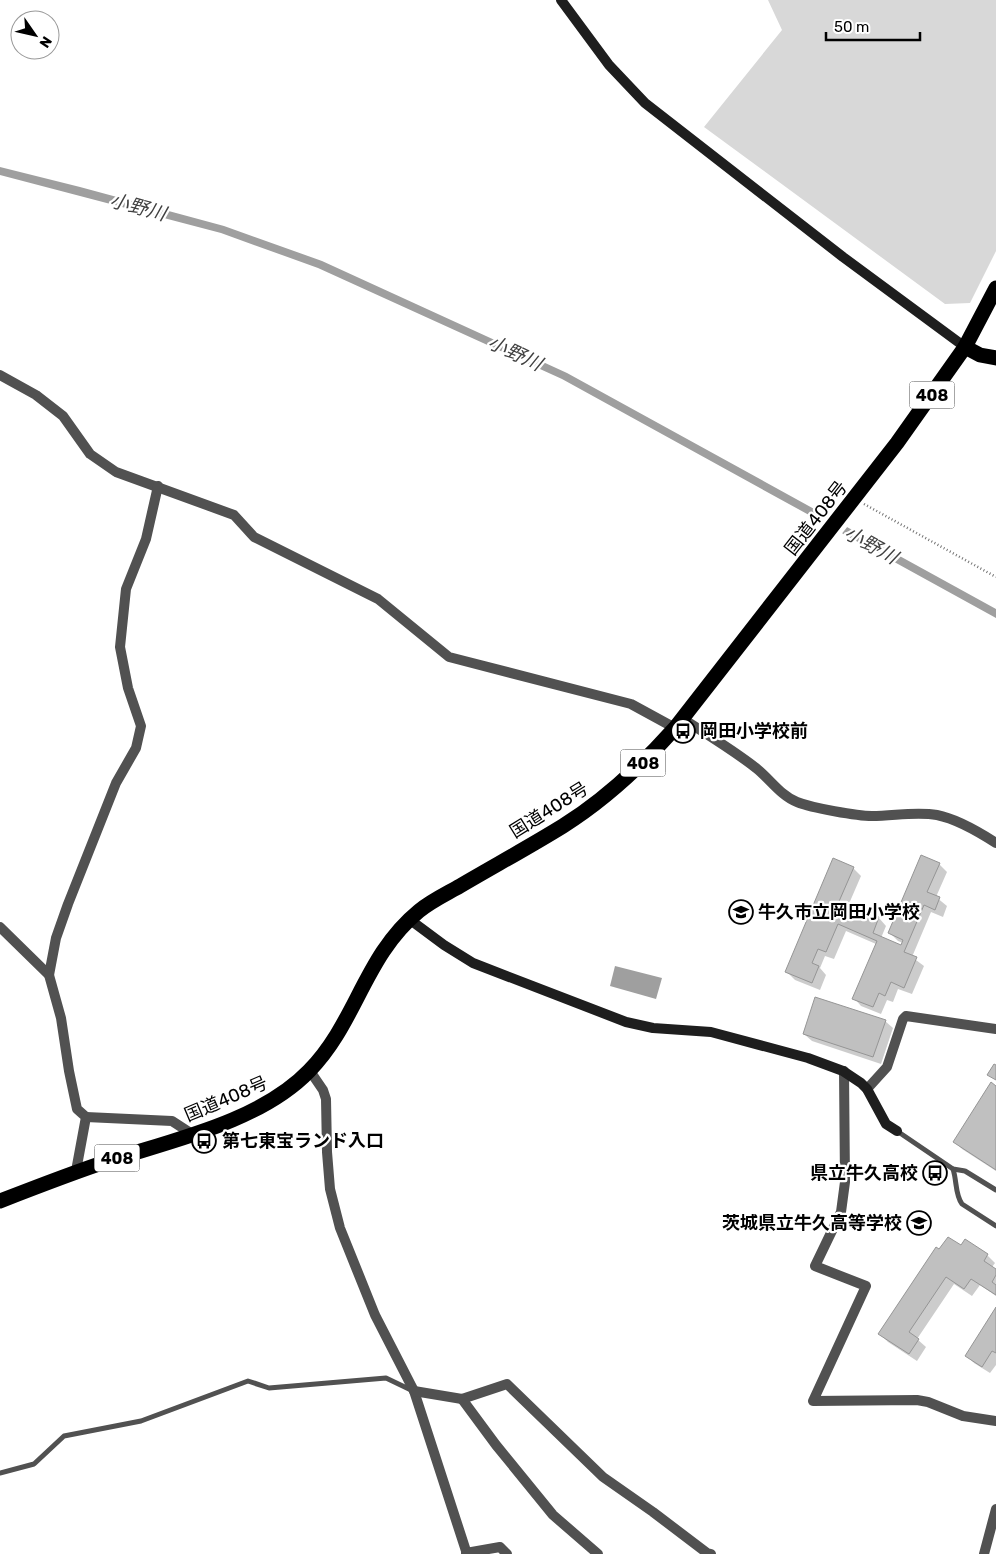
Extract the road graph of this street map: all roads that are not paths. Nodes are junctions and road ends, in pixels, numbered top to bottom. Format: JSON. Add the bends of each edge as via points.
{"nodes":[{"id":1,"x":561,"y":0,"type":"edge"},
{"id":2,"x":996,"y":288,"type":"edge"},
{"id":3,"x":965,"y":348,"type":"junction"},
{"id":4,"x":996,"y":358,"type":"edge"},
{"id":5,"x":0,"y":375,"type":"edge"},
{"id":6,"x":158,"y":486,"type":"junction"},
{"id":7,"x":679,"y":724,"type":"junction"},
{"id":8,"x":996,"y":843,"type":"edge"},
{"id":9,"x":409,"y":919,"type":"junction"},
{"id":10,"x":0,"y":927,"type":"edge"},
{"id":11,"x":49,"y":975,"type":"junction"},
{"id":12,"x":996,"y":1029,"type":"edge"},
{"id":13,"x":310,"y":1071,"type":"junction"},
{"id":14,"x":844,"y":1071,"type":"junction"},
{"id":15,"x":867,"y":1089,"type":"junction"},
{"id":16,"x":86,"y":1117,"type":"junction"},
{"id":17,"x":897,"y":1132,"type":"joint"},
{"id":18,"x":192,"y":1134,"type":"junction"},
{"id":19,"x":953,"y":1169,"type":"junction"},
{"id":20,"x":76,"y":1171,"type":"junction"},
{"id":21,"x":996,"y":1190,"type":"edge"},
{"id":22,"x":0,"y":1200,"type":"edge"},
{"id":23,"x":996,"y":1226,"type":"edge"},
{"id":24,"x":414,"y":1391,"type":"junction"},
{"id":25,"x":462,"y":1399,"type":"junction"},
{"id":26,"x":996,"y":1421,"type":"edge"},
{"id":27,"x":0,"y":1473,"type":"edge"},
{"id":28,"x":996,"y":1509,"type":"edge"},
{"id":29,"x":992,"y":1542,"type":"edge"},
{"id":30,"x":466,"y":1553,"type":"edge"},
{"id":31,"x":507,"y":1554,"type":"edge"},
{"id":32,"x":598,"y":1554,"type":"edge"},
{"id":33,"x":708,"y":1554,"type":"edge"},
{"id":34,"x":984,"y":1554,"type":"edge"}],
"edges":[{"from":1,"to":3,"type":"street","via":[[609,65],[645,103]]},
{"from":2,"to":3,"type":"highway","name":"国道408号","number":"408"},
{"from":3,"to":4,"type":"highway","via":[[980,356]]},
{"from":3,"to":7,"type":"highway","name":"国道408号","number":"408","via":[[903,435]]},
{"from":5,"to":6,"type":"street","via":[[36,394],[63,416],[90,454],[116,472]]},
{"from":6,"to":7,"type":"street","via":[[234,515],[254,537],[378,599],[449,657],[631,704]]},
{"from":6,"to":11,"type":"street","via":[[146,539],[126,590],[120,647],[128,688],[141,726],[136,748],[116,783],[68,904],[56,938]]},
{"from":7,"to":8,"type":"street","via":[[740,756],[787,797],[798,802],[871,816],[938,815]]},
{"from":7,"to":9,"type":"highway","name":"国道408号","number":"408","via":[[639,767],[599,802]]},
{"from":9,"to":13,"type":"highway","name":"国道408号","number":"408","via":[[386,946],[339,1033]]},
{"from":9,"to":14,"type":"street","via":[[473,963],[609,1016],[653,1028],[711,1032]]},
{"from":10,"to":11,"type":"street"},
{"from":11,"to":16,"type":"street","via":[[77,1110]]},
{"from":12,"to":15,"type":"street","via":[[906,1016],[887,1067]]},
{"from":13,"to":18,"type":"highway","name":"国道408号","number":"408","via":[[258,1109]]},
{"from":13,"to":24,"type":"street","via":[[326,1099],[330,1189],[340,1228],[375,1316]]},
{"from":14,"to":15,"type":"street"},
{"from":14,"to":26,"type":"street","via":[[844,1200],[815,1266],[866,1286],[813,1400],[917,1400],[963,1416]]},
{"from":15,"to":17,"type":"street","via":[[886,1124]]},
{"from":16,"to":18,"type":"street","via":[[172,1121]]},
{"from":16,"to":20,"type":"street"},
{"from":17,"to":19,"type":"lane"},
{"from":18,"to":20,"type":"highway","name":"国道408号","number":"408"},
{"from":19,"to":21,"type":"lane","via":[[974,1175]]},
{"from":19,"to":23,"type":"lane","via":[[958,1200]]},
{"from":20,"to":22,"type":"highway","name":"国道408号","number":"408"},
{"from":24,"to":25,"type":"street"},
{"from":24,"to":27,"type":"lane","via":[[386,1378],[269,1388],[248,1381],[141,1421],[64,1436],[34,1464]]},
{"from":24,"to":30,"type":"street"},
{"from":25,"to":32,"type":"street","via":[[552,1515]]},
{"from":25,"to":33,"type":"street","via":[[507,1384],[603,1477]]},
{"from":28,"to":29,"type":"street"},
{"from":29,"to":34,"type":"street"},
{"from":30,"to":31,"type":"street","via":[[500,1547]]}]}
